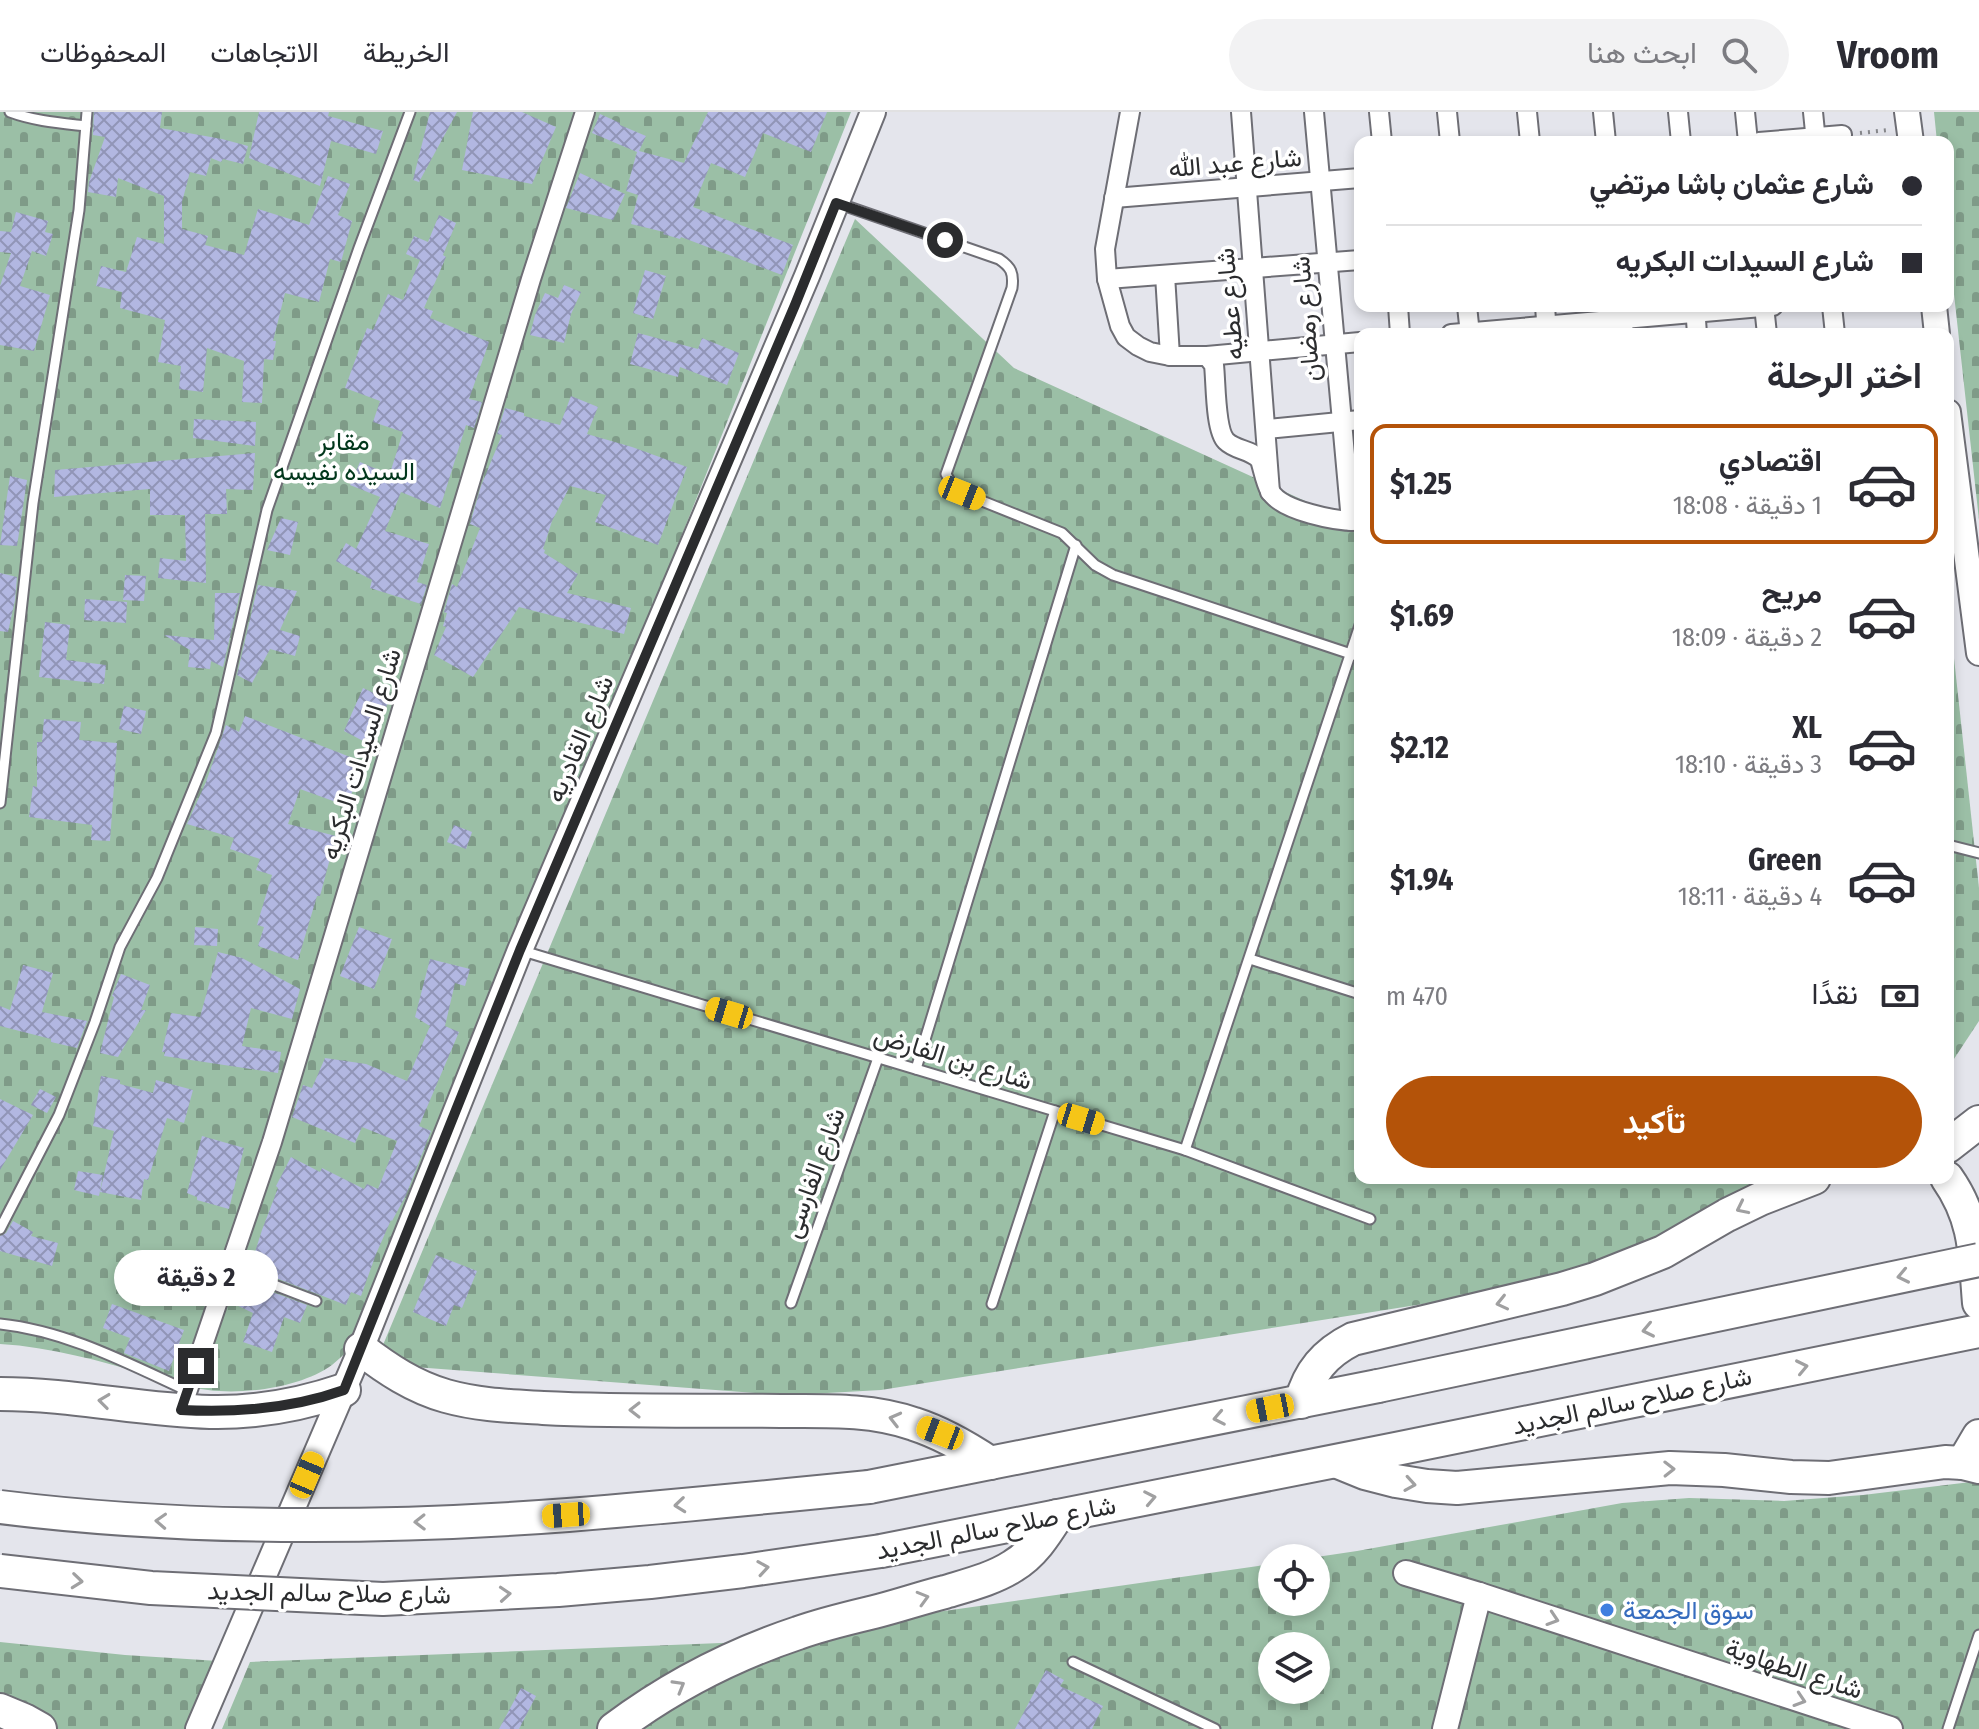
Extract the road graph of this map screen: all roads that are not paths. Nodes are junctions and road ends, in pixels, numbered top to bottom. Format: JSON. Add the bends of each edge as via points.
{"nodes":[{"id":1,"x":10,"y":112,"type":"edge"},
{"id":2,"x":87,"y":112,"type":"edge"},
{"id":3,"x":410,"y":112,"type":"edge"},
{"id":4,"x":585,"y":112,"type":"edge"},
{"id":5,"x":873,"y":112,"type":"edge"},
{"id":6,"x":1130,"y":112,"type":"edge"},
{"id":7,"x":1241,"y":112,"type":"edge"},
{"id":8,"x":1314,"y":112,"type":"edge"},
{"id":9,"x":1379,"y":112,"type":"edge"},
{"id":10,"x":1447,"y":112,"type":"edge"},
{"id":11,"x":1527,"y":112,"type":"edge"},
{"id":12,"x":1603,"y":112,"type":"edge"},
{"id":13,"x":1678,"y":112,"type":"edge"},
{"id":14,"x":1745,"y":112,"type":"edge"},
{"id":15,"x":1813,"y":112,"type":"edge"},
{"id":16,"x":86,"y":126,"type":"junction"},
{"id":17,"x":1842,"y":135,"type":"road end"},
{"id":18,"x":1381,"y":136,"type":"edge"},
{"id":19,"x":1449,"y":136,"type":"edge"},
{"id":20,"x":1529,"y":136,"type":"edge"},
{"id":21,"x":1605,"y":136,"type":"edge"},
{"id":22,"x":1680,"y":136,"type":"edge"},
{"id":23,"x":1747,"y":136,"type":"edge"},
{"id":24,"x":1816,"y":136,"type":"edge"},
{"id":25,"x":1837,"y":136,"type":"edge"},
{"id":26,"x":1354,"y":179,"type":"edge"},
{"id":27,"x":1320,"y":182,"type":"junction"},
{"id":28,"x":1247,"y":189,"type":"junction"},
{"id":29,"x":1114,"y":198,"type":"junction"},
{"id":30,"x":836,"y":203,"type":"junction"},
{"id":31,"x":1354,"y":260,"type":"edge"},
{"id":32,"x":1327,"y":262,"type":"junction"},
{"id":33,"x":1254,"y":268,"type":"junction"},
{"id":34,"x":1165,"y":275,"type":"junction"},
{"id":35,"x":1107,"y":279,"type":"junction"},
{"id":36,"x":1675,"y":312,"type":"edge"},
{"id":37,"x":1622,"y":320,"type":"edge"},
{"id":38,"x":1562,"y":328,"type":"edge"},
{"id":39,"x":1354,"y":342,"type":"edge"},
{"id":40,"x":1335,"y":344,"type":"junction"},
{"id":41,"x":1260,"y":351,"type":"junction"},
{"id":42,"x":1170,"y":356,"type":"junction"},
{"id":43,"x":1207,"y":356,"type":"junction"},
{"id":44,"x":1351,"y":421,"type":"edge"},
{"id":45,"x":1267,"y":429,"type":"junction"},
{"id":46,"x":1954,"y":477,"type":"edge"},
{"id":47,"x":1354,"y":481,"type":"edge"},
{"id":48,"x":1270,"y":492,"type":"junction"},
{"id":49,"x":1354,"y":521,"type":"edge"},
{"id":50,"x":1076,"y":545,"type":"junction"},
{"id":51,"x":1965,"y":551,"type":"edge"},
{"id":52,"x":1979,"y":653,"type":"edge"},
{"id":53,"x":1354,"y":654,"type":"edge"},
{"id":54,"x":1354,"y":661,"type":"edge"},
{"id":55,"x":0,"y":674,"type":"edge"},
{"id":56,"x":14,"y":674,"type":"junction"},
{"id":57,"x":0,"y":803,"type":"edge"},
{"id":58,"x":1954,"y":847,"type":"edge"},
{"id":59,"x":1979,"y":853,"type":"edge"},
{"id":60,"x":520,"y":950,"type":"junction"},
{"id":61,"x":1250,"y":959,"type":"junction"},
{"id":62,"x":1354,"y":992,"type":"edge"},
{"id":63,"x":878,"y":1058,"type":"junction"},
{"id":64,"x":916,"y":1069,"type":"junction"},
{"id":65,"x":1055,"y":1111,"type":"junction"},
{"id":66,"x":1185,"y":1150,"type":"junction"},
{"id":67,"x":1797,"y":1184,"type":"edge"},
{"id":68,"x":1950,"y":1184,"type":"edge"},
{"id":69,"x":1370,"y":1219,"type":"dead end"},
{"id":70,"x":0,"y":1229,"type":"edge"},
{"id":71,"x":1979,"y":1260,"type":"edge"},
{"id":72,"x":230,"y":1268,"type":"junction"},
{"id":73,"x":316,"y":1301,"type":"dead end"},
{"id":74,"x":791,"y":1303,"type":"dead end"},
{"id":75,"x":1979,"y":1303,"type":"edge"},
{"id":76,"x":992,"y":1304,"type":"dead end"},
{"id":77,"x":0,"y":1324,"type":"edge"},
{"id":78,"x":1979,"y":1331,"type":"edge"},
{"id":79,"x":361,"y":1349,"type":"junction"},
{"id":80,"x":344,"y":1390,"type":"junction"},
{"id":81,"x":0,"y":1394,"type":"edge"},
{"id":82,"x":185,"y":1400,"type":"junction"},
{"id":83,"x":1301,"y":1402,"type":"junction"},
{"id":84,"x":1974,"y":1455,"type":"edge"},
{"id":85,"x":1335,"y":1461,"type":"junction"},
{"id":86,"x":990,"y":1463,"type":"junction"},
{"id":87,"x":0,"y":1507,"type":"edge"},
{"id":88,"x":1057,"y":1516,"type":"junction"},
{"id":89,"x":0,"y":1571,"type":"edge"},
{"id":90,"x":1406,"y":1573,"type":"dead end"},
{"id":91,"x":1479,"y":1595,"type":"junction"},
{"id":92,"x":1979,"y":1635,"type":"edge"},
{"id":93,"x":1073,"y":1662,"type":"dead end"},
{"id":94,"x":0,"y":1710,"type":"edge"},
{"id":95,"x":1859,"y":1725,"type":"edge"},
{"id":96,"x":40,"y":1729,"type":"edge"},
{"id":97,"x":198,"y":1729,"type":"edge"},
{"id":98,"x":614,"y":1729,"type":"edge"},
{"id":99,"x":1215,"y":1729,"type":"edge"},
{"id":100,"x":1445,"y":1729,"type":"edge"},
{"id":101,"x":1890,"y":1729,"type":"edge"},
{"id":102,"x":1948,"y":1729,"type":"edge"}],
"edges":[{"from":1,"to":16,"type":"lane"},
{"from":2,"to":16,"type":"lane"},
{"from":3,"to":70,"type":"lane","via":[[267,510],[216,733],[157,878],[120,947],[59,1115]]},
{"from":4,"to":72,"type":"street","name":"شارع السيدات البكريه"},
{"from":5,"to":30,"type":"street","name":"شارع القادريه"},
{"from":6,"to":29,"type":"street"},
{"from":7,"to":28,"type":"street","name":"شارع عطيه"},
{"from":8,"to":27,"type":"street","name":"شارع رمضان"},
{"from":9,"to":18,"type":"street"},
{"from":10,"to":19,"type":"street"},
{"from":11,"to":20,"type":"street"},
{"from":12,"to":21,"type":"street"},
{"from":13,"to":22,"type":"street"},
{"from":14,"to":23,"type":"street"},
{"from":15,"to":24,"type":"street"},
{"from":16,"to":56,"type":"lane","via":[[79,210],[33,503]]},
{"from":17,"to":25,"type":"street"},
{"from":26,"to":27,"type":"street","name":"شارع عبد الله"},
{"from":27,"to":28,"type":"street","name":"شارع عبد الله"},
{"from":27,"to":32,"type":"street","name":"شارع رمضان"},
{"from":28,"to":29,"type":"street","name":"شارع عبد الله"},
{"from":28,"to":33,"type":"street","name":"شارع عطيه"},
{"from":29,"to":35,"type":"street","via":[[1105,249]]},
{"from":30,"to":50,"type":"lane","via":[[1009,265],[1012,288],[946,474],[962,493],[1062,533]]},
{"from":30,"to":60,"type":"street","name":"شارع القادريه"},
{"from":31,"to":32,"type":"street"},
{"from":32,"to":33,"type":"street"},
{"from":32,"to":40,"type":"street","name":"شارع رمضان"},
{"from":33,"to":34,"type":"street"},
{"from":33,"to":41,"type":"street","name":"شارع عطيه"},
{"from":34,"to":35,"type":"street"},
{"from":34,"to":42,"type":"street"},
{"from":35,"to":42,"type":"street","via":[[1126,337],[1150,352]]},
{"from":36,"to":37,"type":"street"},
{"from":37,"to":38,"type":"street"},
{"from":39,"to":40,"type":"street"},
{"from":40,"to":41,"type":"street"},
{"from":40,"to":44,"type":"street","name":"شارع رمضان"},
{"from":41,"to":43,"type":"street"},
{"from":41,"to":45,"type":"street","name":"شارع عطيه"},
{"from":42,"to":43,"type":"street"},
{"from":43,"to":48,"type":"street","via":[[1214,365],[1222,435],[1230,445],[1257,456]]},
{"from":44,"to":45,"type":"street"},
{"from":44,"to":47,"type":"street","name":"شارع رمضان"},
{"from":45,"to":48,"type":"street","name":"شارع عطيه"},
{"from":46,"to":51,"type":"street"},
{"from":48,"to":49,"type":"street","via":[[1300,511]]},
{"from":50,"to":53,"type":"lane","via":[[1113,575]]},
{"from":50,"to":64,"type":"lane"},
{"from":51,"to":52,"type":"street"},
{"from":54,"to":61,"type":"lane"},
{"from":55,"to":56,"type":"lane"},
{"from":56,"to":57,"type":"lane"},
{"from":58,"to":59,"type":"lane"},
{"from":60,"to":63,"type":"lane","name":"شارع بن الفارض"},
{"from":60,"to":79,"type":"street","name":"شارع القادريه"},
{"from":61,"to":62,"type":"lane"},
{"from":61,"to":66,"type":"lane"},
{"from":63,"to":64,"type":"lane","name":"شارع بن الفارض"},
{"from":63,"to":74,"type":"lane","name":"شارع الفارسى"},
{"from":64,"to":65,"type":"lane","name":"شارع بن الفارض"},
{"from":65,"to":66,"type":"lane","name":"شارع بن الفارض"},
{"from":65,"to":76,"type":"lane"},
{"from":66,"to":69,"type":"lane","name":"شارع بن الفارض"},
{"from":67,"to":83,"type":"highway","one_way":true,"via":[[1663,1252],[1595,1279],[1353,1339],[1319,1364]]},
{"from":68,"to":75,"type":"highway","via":[[1972,1232]]},
{"from":71,"to":83,"type":"highway","one_way":true,"bridge":true},
{"from":72,"to":73,"type":"lane"},
{"from":72,"to":82,"type":"street","name":"شارع السيدات البكريه"},
{"from":77,"to":82,"type":"lane","via":[[89,1346]]},
{"from":85,"to":78,"type":"highway","name":"شارع صلاح سالم الجديد","one_way":true},
{"from":79,"to":80,"type":"street","name":"شارع القادريه"},
{"from":86,"to":79,"type":"highway","one_way":true,"via":[[940,1433],[862,1412],[476,1403],[415,1384]]},
{"from":80,"to":82,"type":"highway","via":[[236,1411]]},
{"from":80,"to":97,"type":"street","name":"شارع القادريه"},
{"from":82,"to":81,"type":"highway","one_way":true},
{"from":83,"to":86,"type":"highway","one_way":true},
{"from":85,"to":84,"type":"highway","one_way":true,"via":[[1396,1481],[1457,1488],[1645,1469],[1829,1478]]},
{"from":88,"to":85,"type":"highway","name":"شارع صلاح سالم الجديد","one_way":true},
{"from":86,"to":87,"type":"highway","one_way":true,"bridge":true,"via":[[869,1487],[566,1515],[394,1523],[165,1521]]},
{"from":89,"to":88,"type":"highway","name":"شارع صلاح سالم الجديد","one_way":true,"bridge":true,"via":[[151,1588],[383,1599],[558,1590],[881,1551]]},
{"from":98,"to":88,"type":"highway","one_way":true,"via":[[659,1698],[762,1646],[996,1576],[1032,1551]]},
{"from":90,"to":91,"type":"street","name":"شارع الطهاوية"},
{"from":91,"to":95,"type":"street","name":"شارع الطهاوية","one_way":true},
{"from":91,"to":100,"type":"street"},
{"from":92,"to":102,"type":"lane"},
{"from":93,"to":99,"type":"lane"},
{"from":94,"to":96,"type":"highway"},
{"from":95,"to":101,"type":"street","name":"شارع الطهاوية"}]}
